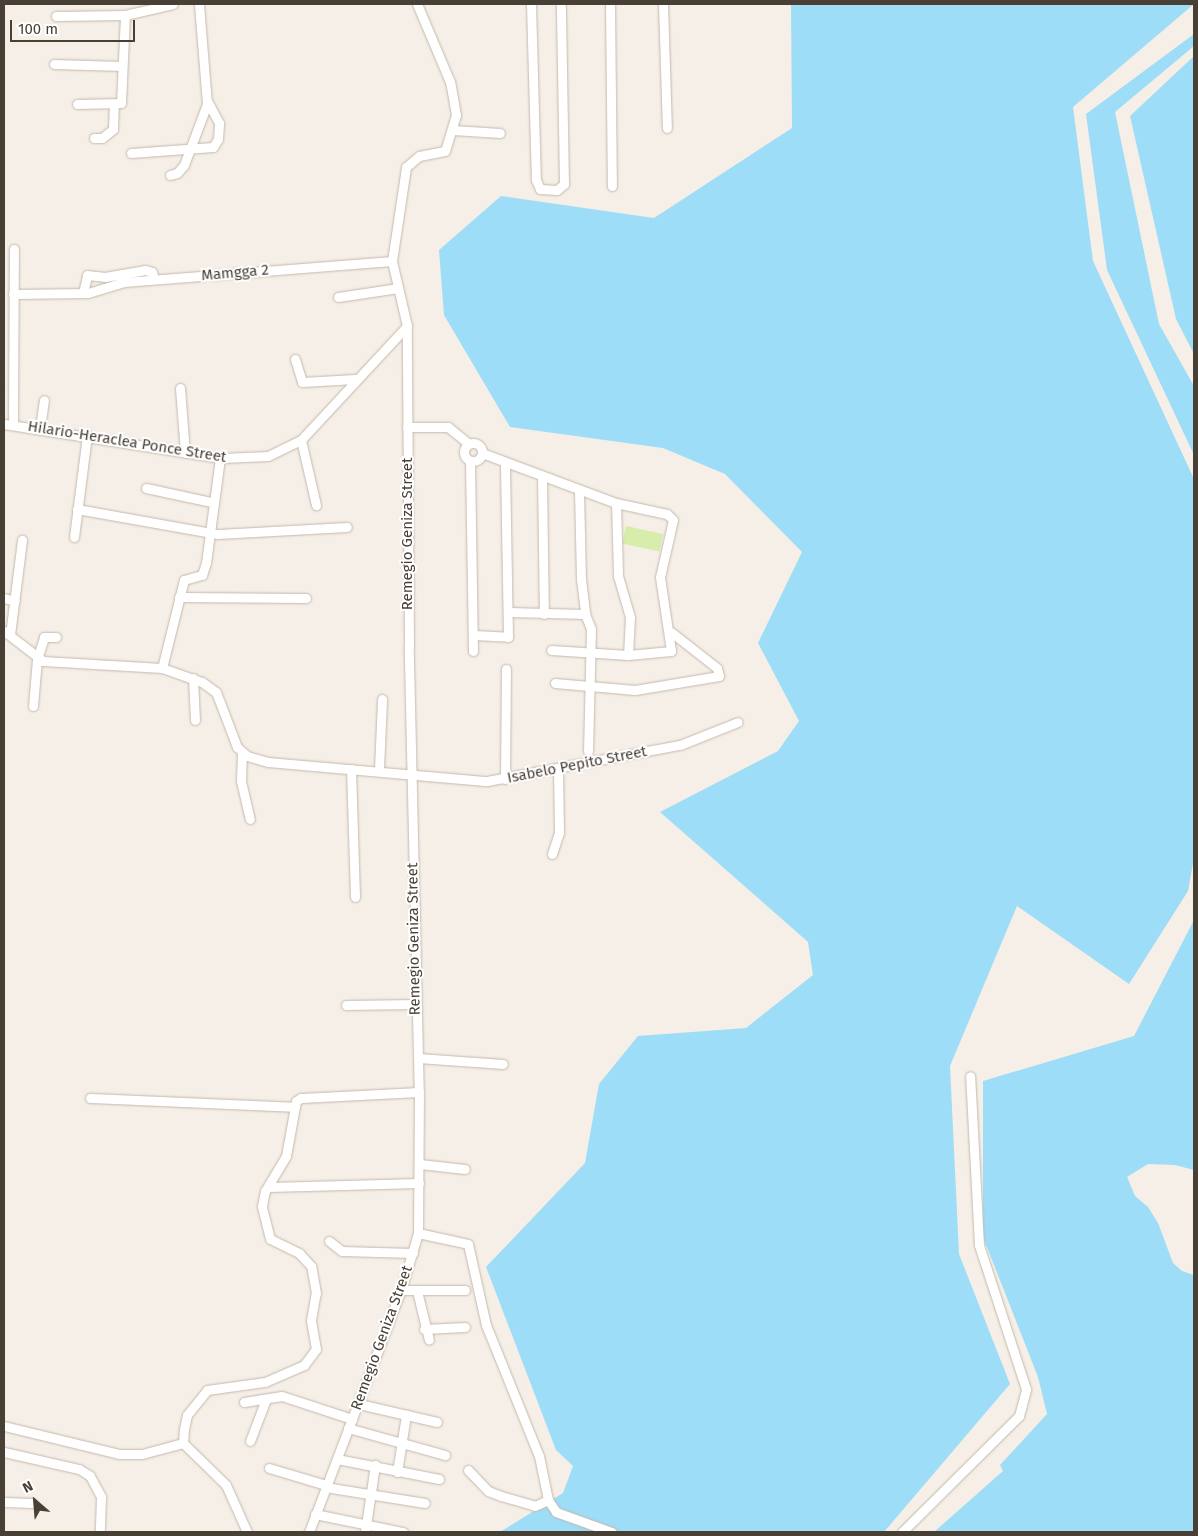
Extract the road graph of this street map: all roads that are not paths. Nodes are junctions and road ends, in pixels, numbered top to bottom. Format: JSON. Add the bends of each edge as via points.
{"nodes":[{"id":1,"x":173,"y":4,"type":"edge"},
{"id":2,"x":199,"y":4,"type":"edge"},
{"id":3,"x":417,"y":4,"type":"edge"},
{"id":4,"x":531,"y":4,"type":"edge"},
{"id":5,"x":561,"y":4,"type":"edge"},
{"id":6,"x":610,"y":4,"type":"edge"},
{"id":7,"x":654,"y":4,"type":"edge"},
{"id":8,"x":665,"y":4,"type":"edge"},
{"id":9,"x":125,"y":15,"type":"junction"},
{"id":10,"x":56,"y":16,"type":"dead end"},
{"id":11,"x":54,"y":64,"type":"dead end"},
{"id":12,"x":122,"y":66,"type":"junction"},
{"id":13,"x":208,"y":102,"type":"junction"},
{"id":14,"x":77,"y":104,"type":"dead end"},
{"id":15,"x":114,"y":105,"type":"junction"},
{"id":16,"x":667,"y":128,"type":"dead end"},
{"id":17,"x":453,"y":130,"type":"junction"},
{"id":18,"x":500,"y":133,"type":"dead end"},
{"id":19,"x":94,"y":138,"type":"dead end"},
{"id":20,"x":189,"y":148,"type":"junction"},
{"id":21,"x":131,"y":154,"type":"dead end"},
{"id":22,"x":170,"y":175,"type":"dead end"},
{"id":23,"x":612,"y":186,"type":"dead end"},
{"id":24,"x":14,"y":249,"type":"dead end"},
{"id":25,"x":392,"y":261,"type":"junction"},
{"id":26,"x":154,"y":279,"type":"junction"},
{"id":27,"x":398,"y":288,"type":"junction"},
{"id":28,"x":83,"y":293,"type":"junction"},
{"id":29,"x":13,"y":294,"type":"junction"},
{"id":30,"x":338,"y":297,"type":"dead end"},
{"id":31,"x":407,"y":326,"type":"junction"},
{"id":32,"x":295,"y":359,"type":"dead end"},
{"id":33,"x":355,"y":379,"type":"junction"},
{"id":34,"x":180,"y":388,"type":"dead end"},
{"id":35,"x":44,"y":400,"type":"dead end"},
{"id":36,"x":8,"y":424,"type":"edge"},
{"id":37,"x":407,"y":427,"type":"junction"},
{"id":38,"x":40,"y":428,"type":"junction"},
{"id":39,"x":87,"y":435,"type":"junction"},
{"id":40,"x":301,"y":440,"type":"junction"},
{"id":41,"x":469,"y":444,"type":"junction"},
{"id":42,"x":185,"y":453,"type":"junction"},
{"id":43,"x":482,"y":453,"type":"junction"},
{"id":44,"x":220,"y":458,"type":"junction"},
{"id":45,"x":470,"y":461,"type":"junction"},
{"id":46,"x":505,"y":465,"type":"junction"},
{"id":47,"x":542,"y":478,"type":"junction"},
{"id":48,"x":146,"y":488,"type":"dead end"},
{"id":49,"x":579,"y":491,"type":"junction"},
{"id":50,"x":211,"y":502,"type":"junction"},
{"id":51,"x":616,"y":503,"type":"junction"},
{"id":52,"x":316,"y":505,"type":"dead end"},
{"id":53,"x":77,"y":509,"type":"junction"},
{"id":54,"x":347,"y":527,"type":"dead end"},
{"id":55,"x":208,"y":533,"type":"junction"},
{"id":56,"x":74,"y":537,"type":"dead end"},
{"id":57,"x":22,"y":540,"type":"dead end"},
{"id":58,"x":179,"y":597,"type":"junction"},
{"id":59,"x":4,"y":598,"type":"edge"},
{"id":60,"x":306,"y":598,"type":"dead end"},
{"id":61,"x":15,"y":601,"type":"junction"},
{"id":62,"x":509,"y":612,"type":"junction"},
{"id":63,"x":544,"y":614,"type":"junction"},
{"id":64,"x":585,"y":614,"type":"junction"},
{"id":65,"x":671,"y":632,"type":"junction"},
{"id":66,"x":7,"y":633,"type":"edge"},
{"id":67,"x":474,"y":636,"type":"junction"},
{"id":68,"x":56,"y":638,"type":"dead end"},
{"id":69,"x":691,"y":649,"type":"junction"},
{"id":70,"x":551,"y":650,"type":"dead end"},
{"id":71,"x":474,"y":651,"type":"dead end"},
{"id":72,"x":592,"y":651,"type":"junction"},
{"id":73,"x":671,"y":651,"type":"junction"},
{"id":74,"x":628,"y":655,"type":"junction"},
{"id":75,"x":37,"y":659,"type":"junction"},
{"id":76,"x":162,"y":668,"type":"junction"},
{"id":77,"x":506,"y":669,"type":"dead end"},
{"id":78,"x":193,"y":678,"type":"junction"},
{"id":79,"x":555,"y":683,"type":"dead end"},
{"id":80,"x":590,"y":685,"type":"junction"},
{"id":81,"x":382,"y":699,"type":"dead end"},
{"id":82,"x":33,"y":706,"type":"dead end"},
{"id":83,"x":195,"y":720,"type":"dead end"},
{"id":84,"x":738,"y":722,"type":"dead end"},
{"id":85,"x":242,"y":752,"type":"junction"},
{"id":86,"x":588,"y":752,"type":"dead end"},
{"id":87,"x":351,"y":769,"type":"junction"},
{"id":88,"x":379,"y":769,"type":"junction"},
{"id":89,"x":558,"y":770,"type":"junction"},
{"id":90,"x":412,"y":773,"type":"junction"},
{"id":91,"x":505,"y":779,"type":"junction"},
{"id":92,"x":250,"y":819,"type":"dead end"},
{"id":93,"x":552,"y":854,"type":"dead end"},
{"id":94,"x":355,"y":897,"type":"dead end"},
{"id":95,"x":415,"y":1004,"type":"junction"},
{"id":96,"x":346,"y":1005,"type":"dead end"},
{"id":97,"x":418,"y":1058,"type":"junction"},
{"id":98,"x":503,"y":1064,"type":"dead end"},
{"id":99,"x":970,"y":1076,"type":"dead end"},
{"id":100,"x":419,"y":1092,"type":"junction"},
{"id":101,"x":90,"y":1098,"type":"dead end"},
{"id":102,"x":294,"y":1107,"type":"junction"},
{"id":103,"x":420,"y":1164,"type":"junction"},
{"id":104,"x":465,"y":1170,"type":"dead end"},
{"id":105,"x":419,"y":1182,"type":"junction"},
{"id":106,"x":269,"y":1186,"type":"junction"},
{"id":107,"x":418,"y":1233,"type":"junction"},
{"id":108,"x":329,"y":1241,"type":"dead end"},
{"id":109,"x":414,"y":1253,"type":"junction"},
{"id":110,"x":401,"y":1290,"type":"junction"},
{"id":111,"x":465,"y":1290,"type":"dead end"},
{"id":112,"x":417,"y":1291,"type":"junction"},
{"id":113,"x":465,"y":1328,"type":"dead end"},
{"id":114,"x":424,"y":1329,"type":"junction"},
{"id":115,"x":429,"y":1340,"type":"dead end"},
{"id":116,"x":266,"y":1400,"type":"junction"},
{"id":117,"x":244,"y":1402,"type":"dead end"},
{"id":118,"x":359,"y":1404,"type":"junction"},
{"id":119,"x":406,"y":1415,"type":"junction"},
{"id":120,"x":352,"y":1419,"type":"junction"},
{"id":121,"x":437,"y":1422,"type":"dead end"},
{"id":122,"x":4,"y":1426,"type":"edge"},
{"id":123,"x":348,"y":1428,"type":"junction"},
{"id":124,"x":250,"y":1441,"type":"dead end"},
{"id":125,"x":184,"y":1443,"type":"junction"},
{"id":126,"x":401,"y":1444,"type":"junction"},
{"id":127,"x":4,"y":1452,"type":"edge"},
{"id":128,"x":446,"y":1454,"type":"dead end"},
{"id":129,"x":337,"y":1459,"type":"junction"},
{"id":130,"x":375,"y":1466,"type":"junction"},
{"id":131,"x":269,"y":1468,"type":"dead end"},
{"id":132,"x":468,"y":1470,"type":"dead end"},
{"id":133,"x":397,"y":1472,"type":"junction"},
{"id":134,"x":439,"y":1479,"type":"dead end"},
{"id":135,"x":326,"y":1486,"type":"junction"},
{"id":136,"x":370,"y":1496,"type":"junction"},
{"id":137,"x":548,"y":1500,"type":"junction"},
{"id":138,"x":4,"y":1502,"type":"edge"},
{"id":139,"x":32,"y":1503,"type":"dead end"},
{"id":140,"x":425,"y":1504,"type":"dead end"},
{"id":141,"x":315,"y":1514,"type":"junction"},
{"id":142,"x":365,"y":1529,"type":"edge"},
{"id":143,"x":100,"y":1532,"type":"edge"},
{"id":144,"x":247,"y":1532,"type":"edge"},
{"id":145,"x":309,"y":1532,"type":"edge"},
{"id":146,"x":403,"y":1532,"type":"edge"},
{"id":147,"x":612,"y":1532,"type":"edge"},
{"id":148,"x":902,"y":1532,"type":"edge"}],
"edges":[{"from":1,"to":9,"type":"street"},
{"from":2,"to":13,"type":"street"},
{"from":3,"to":17,"type":"street","via":[[450,82],[455,107]]},
{"from":4,"to":5,"type":"street","via":[[536,180],[540,189],[557,190],[564,184]]},
{"from":6,"to":23,"type":"street"},
{"from":7,"to":8,"type":"street"},
{"from":8,"to":16,"type":"street"},
{"from":9,"to":10,"type":"street"},
{"from":9,"to":12,"type":"street"},
{"from":11,"to":12,"type":"street"},
{"from":12,"to":15,"type":"street","via":[[122,99]]},
{"from":13,"to":20,"type":"street"},
{"from":13,"to":20,"type":"street","via":[[218,116],[217,143],[210,149]]},
{"from":14,"to":15,"type":"street"},
{"from":15,"to":19,"type":"street","via":[[113,129],[102,138]]},
{"from":17,"to":18,"type":"street"},
{"from":17,"to":25,"type":"street","via":[[445,151],[419,156],[406,167]]},
{"from":20,"to":21,"type":"street"},
{"from":20,"to":22,"type":"street","via":[[184,165],[177,174]]},
{"from":24,"to":29,"type":"street"},
{"from":25,"to":26,"type":"street","name":"Mamgga 2"},
{"from":25,"to":27,"type":"street"},
{"from":26,"to":28,"type":"street","name":"Mamgga 2","via":[[124,282]]},
{"from":26,"to":28,"type":"street","via":[[152,272],[145,270],[105,277],[87,274]]},
{"from":27,"to":30,"type":"street"},
{"from":27,"to":31,"type":"street"},
{"from":28,"to":29,"type":"street","name":"Mamgga 2"},
{"from":29,"to":36,"type":"street"},
{"from":31,"to":33,"type":"street","name":"Hilario-Heraclea Ponce Street"},
{"from":31,"to":37,"type":"street","name":"Remegio Geniza Street"},
{"from":32,"to":33,"type":"street","via":[[302,382]]},
{"from":33,"to":40,"type":"street","name":"Hilario-Heraclea Ponce Street"},
{"from":34,"to":42,"type":"street"},
{"from":35,"to":38,"type":"street"},
{"from":36,"to":38,"type":"street","name":"Hilario-Heraclea Ponce Street"},
{"from":37,"to":41,"type":"street","via":[[448,427]]},
{"from":37,"to":90,"type":"street","name":"Remegio Geniza Street"},
{"from":38,"to":39,"type":"street","name":"Hilario-Heraclea Ponce Street"},
{"from":39,"to":42,"type":"street","name":"Hilario-Heraclea Ponce Street"},
{"from":39,"to":53,"type":"street"},
{"from":40,"to":44,"type":"street","name":"Hilario-Heraclea Ponce Street","via":[[268,456]]},
{"from":40,"to":52,"type":"street"},
{"from":41,"to":43,"type":"street","via":[[478,444]]},
{"from":41,"to":45,"type":"street","via":[[464,451]]},
{"from":42,"to":44,"type":"street","name":"Hilario-Heraclea Ponce Street"},
{"from":43,"to":45,"type":"street","via":[[479,459]]},
{"from":43,"to":46,"type":"street"},
{"from":44,"to":50,"type":"street"},
{"from":45,"to":67,"type":"street"},
{"from":46,"to":47,"type":"street"},
{"from":46,"to":62,"type":"street"},
{"from":47,"to":49,"type":"street"},
{"from":47,"to":63,"type":"street"},
{"from":48,"to":50,"type":"street"},
{"from":49,"to":51,"type":"street"},
{"from":49,"to":64,"type":"street"},
{"from":50,"to":55,"type":"street"},
{"from":51,"to":65,"type":"street","via":[[667,514],[673,520],[660,577]]},
{"from":51,"to":74,"type":"street","via":[[618,576],[630,617]]},
{"from":53,"to":55,"type":"street"},
{"from":53,"to":56,"type":"street"},
{"from":54,"to":55,"type":"street"},
{"from":55,"to":58,"type":"street","via":[[204,572],[185,578]]},
{"from":57,"to":61,"type":"street"},
{"from":58,"to":60,"type":"street"},
{"from":58,"to":76,"type":"street"},
{"from":59,"to":61,"type":"street"},
{"from":61,"to":66,"type":"street"},
{"from":62,"to":63,"type":"street"},
{"from":62,"to":67,"type":"street","via":[[508,637]]},
{"from":63,"to":64,"type":"street"},
{"from":64,"to":72,"type":"street","via":[[590,620]]},
{"from":65,"to":69,"type":"street"},
{"from":65,"to":73,"type":"street"},
{"from":66,"to":75,"type":"street"},
{"from":67,"to":71,"type":"street"},
{"from":68,"to":75,"type":"street","via":[[44,637]]},
{"from":69,"to":73,"type":"street"},
{"from":69,"to":80,"type":"street","via":[[719,670],[719,676],[635,690]]},
{"from":70,"to":72,"type":"street"},
{"from":72,"to":74,"type":"street"},
{"from":72,"to":80,"type":"street"},
{"from":73,"to":74,"type":"street"},
{"from":75,"to":76,"type":"street"},
{"from":75,"to":82,"type":"street"},
{"from":76,"to":78,"type":"street"},
{"from":77,"to":91,"type":"street"},
{"from":78,"to":83,"type":"street"},
{"from":78,"to":85,"type":"street","via":[[216,692],[235,745]]},
{"from":79,"to":80,"type":"street"},
{"from":80,"to":86,"type":"street"},
{"from":81,"to":88,"type":"street"},
{"from":84,"to":89,"type":"street","name":"Isabelo Pepito Street","via":[[680,745]]},
{"from":85,"to":87,"type":"street","name":"Isabelo Pepito Street","via":[[268,762]]},
{"from":85,"to":92,"type":"street","via":[[241,781]]},
{"from":87,"to":88,"type":"street","name":"Isabelo Pepito Street"},
{"from":87,"to":94,"type":"street"},
{"from":88,"to":90,"type":"street","name":"Isabelo Pepito Street"},
{"from":89,"to":91,"type":"street","name":"Isabelo Pepito Street"},
{"from":89,"to":93,"type":"street","via":[[559,833]]},
{"from":90,"to":91,"type":"street","name":"Isabelo Pepito Street","via":[[469,781]]},
{"from":90,"to":95,"type":"street","name":"Remegio Geniza Street"},
{"from":95,"to":96,"type":"street"},
{"from":95,"to":97,"type":"street","name":"Remegio Geniza Street"},
{"from":97,"to":98,"type":"street"},
{"from":97,"to":100,"type":"street","name":"Remegio Geniza Street"},
{"from":99,"to":148,"type":"street","via":[[979,1245],[1026,1389],[1019,1416]]},
{"from":100,"to":102,"type":"street","via":[[301,1098]]},
{"from":100,"to":103,"type":"street","name":"Remegio Geniza Street"},
{"from":101,"to":102,"type":"street"},
{"from":102,"to":106,"type":"street","via":[[286,1156]]},
{"from":103,"to":104,"type":"street"},
{"from":103,"to":105,"type":"street","name":"Remegio Geniza Street"},
{"from":105,"to":106,"type":"street"},
{"from":105,"to":107,"type":"street","name":"Remegio Geniza Street"},
{"from":106,"to":125,"type":"street","via":[[262,1206],[267,1234],[299,1253],[311,1266],[316,1293],[311,1320],[316,1349],[304,1365],[265,1382],[207,1390],[187,1415]]},
{"from":107,"to":109,"type":"street","name":"Remegio Geniza Street"},
{"from":107,"to":137,"type":"street","via":[[468,1244],[486,1325],[539,1456]]},
{"from":108,"to":109,"type":"street","via":[[342,1251]]},
{"from":109,"to":110,"type":"street","name":"Remegio Geniza Street"},
{"from":110,"to":112,"type":"street"},
{"from":110,"to":118,"type":"street","name":"Remegio Geniza Street"},
{"from":111,"to":112,"type":"street"},
{"from":112,"to":114,"type":"street"},
{"from":113,"to":114,"type":"street"},
{"from":114,"to":115,"type":"street"},
{"from":116,"to":117,"type":"street"},
{"from":116,"to":120,"type":"street","via":[[282,1396]]},
{"from":116,"to":124,"type":"street"},
{"from":118,"to":119,"type":"street"},
{"from":118,"to":120,"type":"street","name":"Remegio Geniza Street"},
{"from":119,"to":121,"type":"street"},
{"from":119,"to":126,"type":"street"},
{"from":120,"to":123,"type":"street","name":"Remegio Geniza Street"},
{"from":122,"to":125,"type":"street","via":[[119,1454],[142,1454]]},
{"from":123,"to":126,"type":"street"},
{"from":123,"to":129,"type":"street","name":"Remegio Geniza Street"},
{"from":125,"to":144,"type":"street","via":[[226,1485]]},
{"from":126,"to":128,"type":"street"},
{"from":126,"to":133,"type":"street"},
{"from":127,"to":143,"type":"street","via":[[79,1469],[90,1476],[100,1497]]},
{"from":129,"to":130,"type":"street"},
{"from":129,"to":135,"type":"street","name":"Remegio Geniza Street"},
{"from":130,"to":133,"type":"street"},
{"from":130,"to":136,"type":"street"},
{"from":131,"to":135,"type":"street"},
{"from":132,"to":137,"type":"street","via":[[488,1491],[501,1496],[535,1506]]},
{"from":133,"to":134,"type":"street"},
{"from":135,"to":136,"type":"street"},
{"from":135,"to":141,"type":"street","name":"Remegio Geniza Street"},
{"from":136,"to":140,"type":"street"},
{"from":136,"to":142,"type":"street"},
{"from":137,"to":147,"type":"street","via":[[556,1512]]},
{"from":138,"to":139,"type":"street"},
{"from":141,"to":142,"type":"street"},
{"from":141,"to":145,"type":"street","name":"Remegio Geniza Street"},
{"from":142,"to":146,"type":"street"}]}
